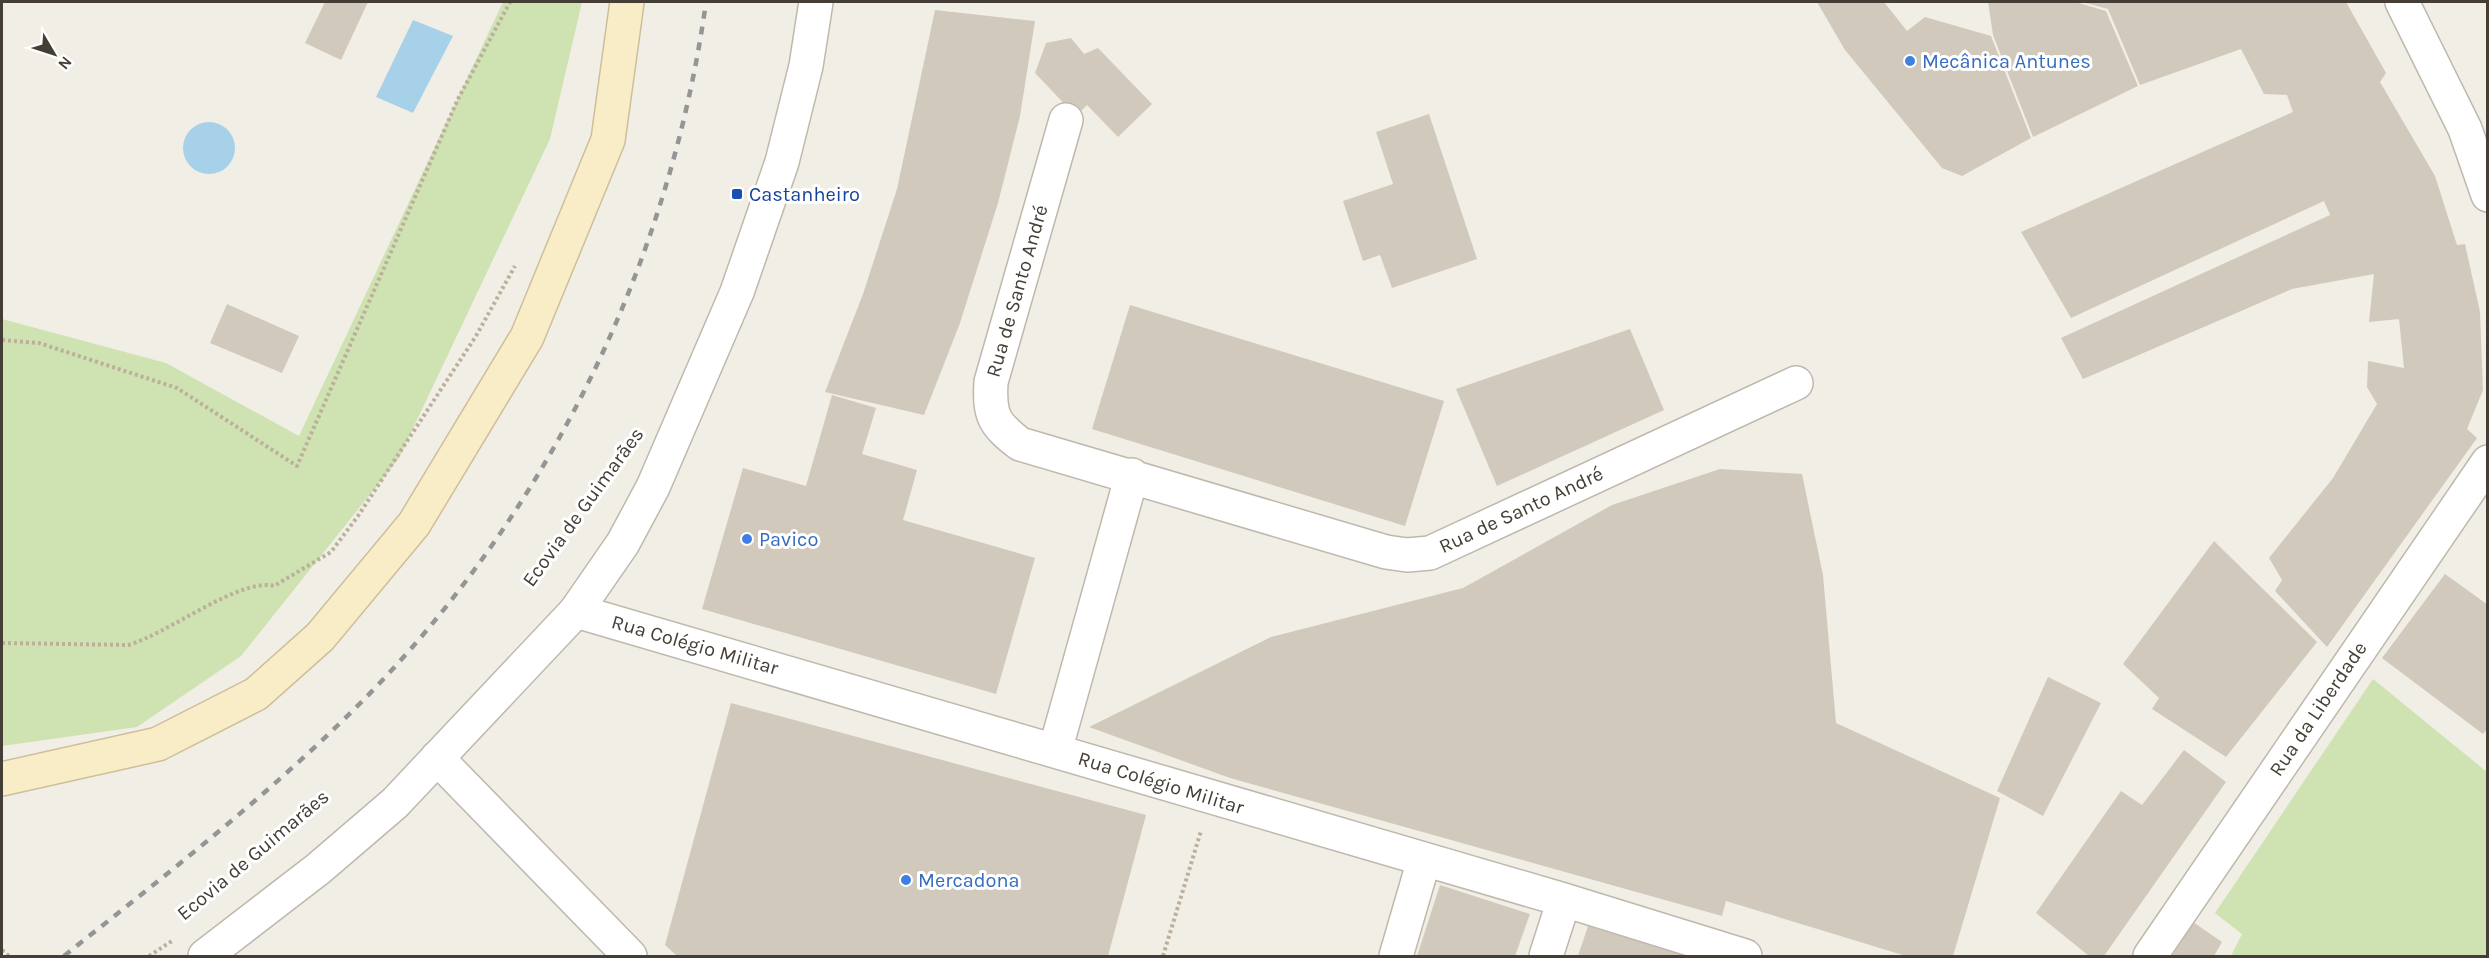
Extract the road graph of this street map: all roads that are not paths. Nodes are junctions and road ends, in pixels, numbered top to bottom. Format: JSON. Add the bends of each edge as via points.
{"nodes":[{"id":1,"x":627,"y":2,"type":"edge"},
{"id":2,"x":816,"y":2,"type":"edge"},
{"id":3,"x":2402,"y":2,"type":"edge"},
{"id":4,"x":1066,"y":120,"type":"dead end"},
{"id":5,"x":2487,"y":195,"type":"edge"},
{"id":6,"x":1796,"y":383,"type":"dead end"},
{"id":7,"x":2487,"y":462,"type":"edge"},
{"id":8,"x":1132,"y":475,"type":"junction"},
{"id":9,"x":576,"y":611,"type":"junction"},
{"id":10,"x":1055,"y":751,"type":"junction"},
{"id":11,"x":437,"y":758,"type":"junction"},
{"id":12,"x":2,"y":780,"type":"edge"},
{"id":13,"x":1424,"y":860,"type":"junction"},
{"id":14,"x":1563,"y":900,"type":"junction"},
{"id":15,"x":205,"y":957,"type":"edge"},
{"id":16,"x":630,"y":957,"type":"edge"},
{"id":17,"x":1396,"y":957,"type":"edge"},
{"id":18,"x":1546,"y":957,"type":"edge"},
{"id":19,"x":1744,"y":957,"type":"edge"},
{"id":20,"x":2150,"y":957,"type":"edge"}],
"edges":[{"from":1,"to":12,"type":"main road","via":[[608,140],[527,337],[414,524],[320,637],[255,694],[158,744]]},
{"from":2,"to":9,"type":"street","via":[[806,66],[782,162],[737,292],[653,487],[623,543]]},
{"from":3,"to":5,"type":"street","via":[[2465,129]]},
{"from":4,"to":8,"type":"street","name":"Rua de Santo André","via":[[991,382],[989,405],[998,428],[1020,444]]},
{"from":6,"to":8,"type":"street","name":"Rua de Santo André","via":[[1430,553],[1386,552]]},
{"from":7,"to":20,"type":"street","name":"Rua da Liberdade"},
{"from":8,"to":10,"type":"street"},
{"from":9,"to":10,"type":"street","name":"Rua Colégio Militar"},
{"from":9,"to":11,"type":"street"},
{"from":10,"to":13,"type":"street","name":"Rua Colégio Militar"},
{"from":11,"to":15,"type":"street","via":[[395,803]]},
{"from":11,"to":16,"type":"street"},
{"from":13,"to":14,"type":"street","name":"Rua Colégio Militar"},
{"from":13,"to":17,"type":"street"},
{"from":14,"to":18,"type":"street"},
{"from":14,"to":19,"type":"street","name":"Rua Colégio Militar"}]}
